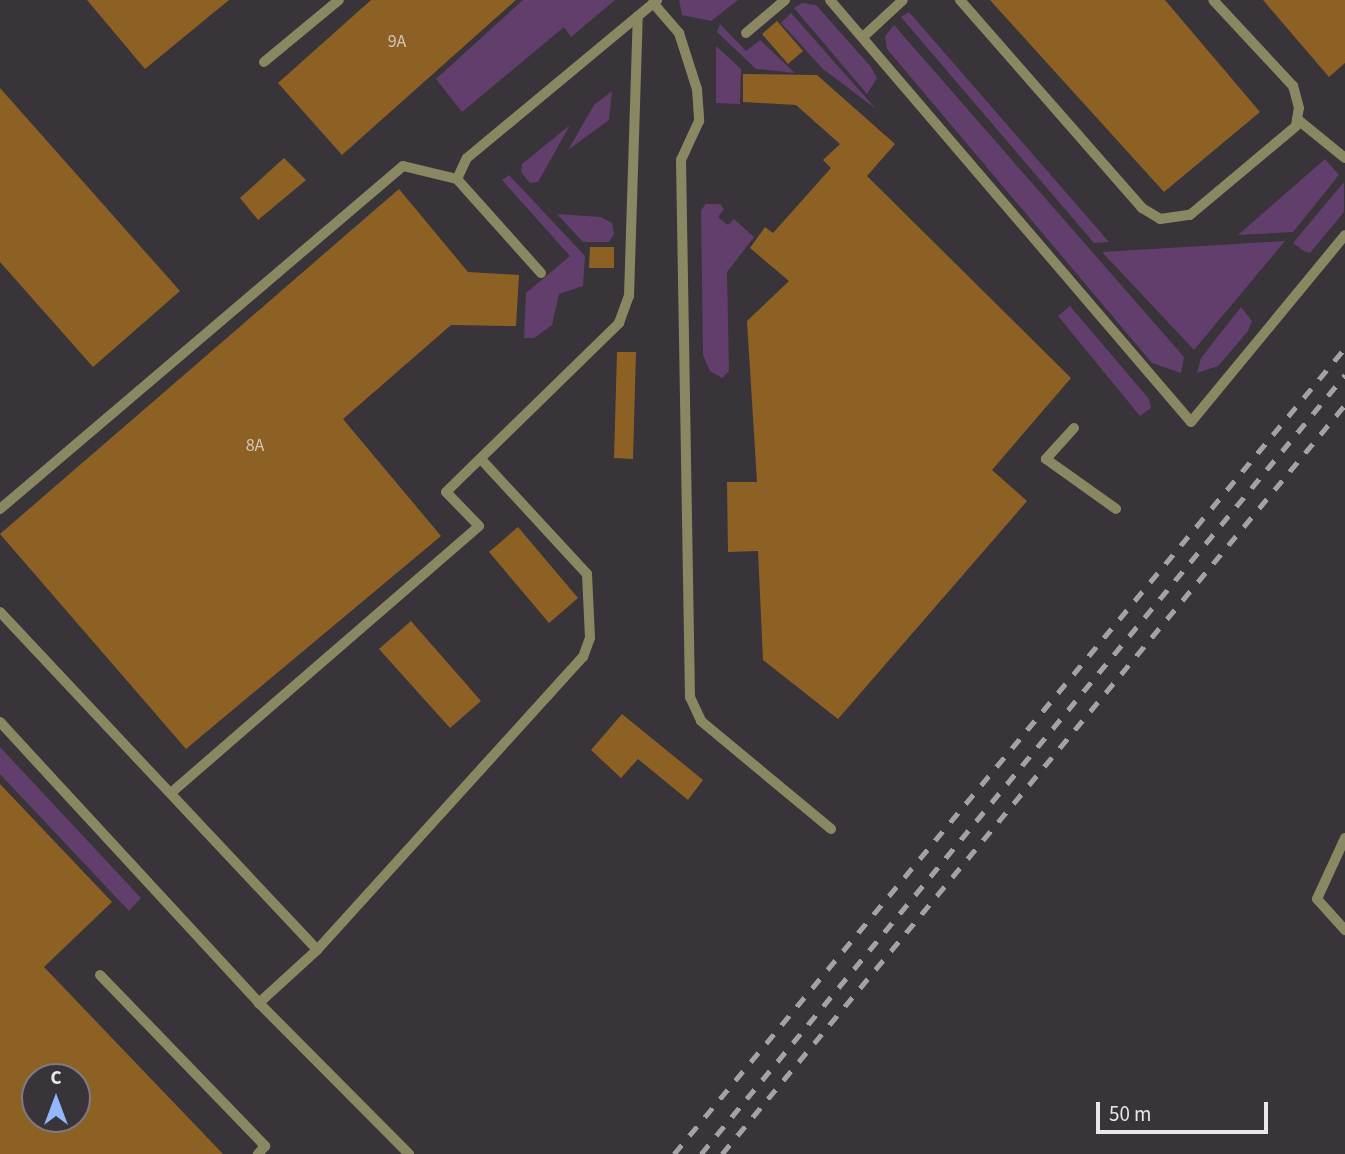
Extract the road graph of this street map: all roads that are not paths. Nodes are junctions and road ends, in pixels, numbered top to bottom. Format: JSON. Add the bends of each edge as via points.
{"nodes":[{"id":1,"x":339,"y":0,"type":"edge"},
{"id":2,"x":785,"y":0,"type":"edge"},
{"id":3,"x":830,"y":0,"type":"edge"},
{"id":4,"x":904,"y":0,"type":"edge"},
{"id":5,"x":960,"y":0,"type":"edge"},
{"id":6,"x":1213,"y":0,"type":"edge"},
{"id":7,"x":655,"y":1,"type":"edge"},
{"id":8,"x":638,"y":16,"type":"junction"},
{"id":9,"x":746,"y":33,"type":"dead end"},
{"id":10,"x":863,"y":37,"type":"junction"},
{"id":11,"x":264,"y":62,"type":"dead end"},
{"id":12,"x":1297,"y":119,"type":"junction"},
{"id":13,"x":1345,"y":158,"type":"edge"},
{"id":14,"x":457,"y":179,"type":"junction"},
{"id":15,"x":1345,"y":235,"type":"edge"},
{"id":16,"x":541,"y":273,"type":"dead end"},
{"id":17,"x":1074,"y":428,"type":"dead end"},
{"id":18,"x":481,"y":459,"type":"junction"},
{"id":19,"x":0,"y":509,"type":"edge"},
{"id":20,"x":1116,"y":509,"type":"dead end"},
{"id":21,"x":0,"y":612,"type":"edge"},
{"id":22,"x":0,"y":722,"type":"edge"},
{"id":23,"x":172,"y":792,"type":"junction"},
{"id":24,"x":831,"y":829,"type":"dead end"},
{"id":25,"x":1345,"y":838,"type":"edge"},
{"id":26,"x":1345,"y":930,"type":"edge"},
{"id":27,"x":317,"y":950,"type":"junction"},
{"id":28,"x":100,"y":975,"type":"dead end"},
{"id":29,"x":259,"y":1003,"type":"junction"},
{"id":30,"x":258,"y":1154,"type":"edge"},
{"id":31,"x":409,"y":1154,"type":"edge"}],
"edges":[{"from":1,"to":11,"type":"lane"},
{"from":2,"to":9,"type":"lane"},
{"from":3,"to":10,"type":"lane"},
{"from":4,"to":10,"type":"lane"},
{"from":5,"to":12,"type":"lane","via":[[1142,208],[1160,219],[1190,215],[1296,126]]},
{"from":6,"to":12,"type":"lane","via":[[1293,86]]},
{"from":7,"to":8,"type":"lane"},
{"from":7,"to":24,"type":"lane","via":[[679,33],[697,89],[699,121],[681,160],[690,697],[701,721]]},
{"from":8,"to":14,"type":"lane","via":[[467,158]]},
{"from":8,"to":18,"type":"lane","via":[[629,296],[619,323],[603,344]]},
{"from":10,"to":15,"type":"lane","via":[[1191,422]]},
{"from":12,"to":13,"type":"lane"},
{"from":14,"to":16,"type":"lane"},
{"from":14,"to":19,"type":"lane","via":[[403,166]]},
{"from":17,"to":20,"type":"lane","via":[[1046,458]]},
{"from":18,"to":23,"type":"lane","via":[[446,492],[479,526]]},
{"from":18,"to":27,"type":"lane","via":[[587,574],[590,638],[583,657]]},
{"from":21,"to":23,"type":"lane"},
{"from":22,"to":29,"type":"lane"},
{"from":23,"to":27,"type":"lane"},
{"from":25,"to":26,"type":"lane","via":[[1317,899]]},
{"from":27,"to":29,"type":"lane"},
{"from":28,"to":30,"type":"lane","via":[[265,1146]]},
{"from":29,"to":31,"type":"lane"}]}
